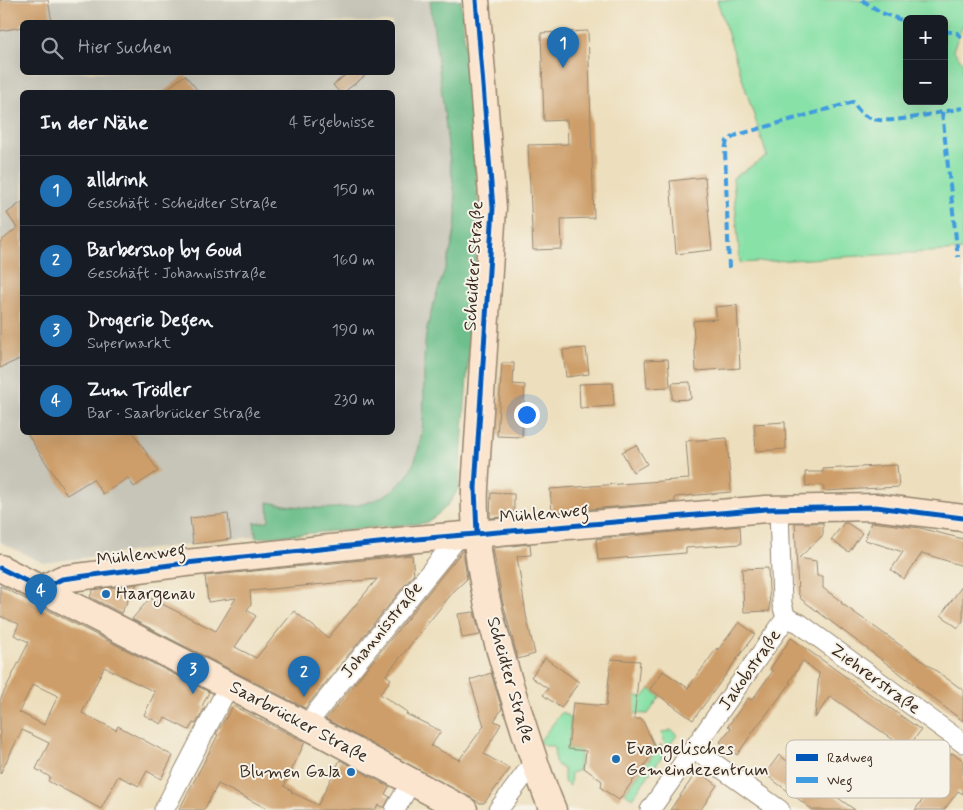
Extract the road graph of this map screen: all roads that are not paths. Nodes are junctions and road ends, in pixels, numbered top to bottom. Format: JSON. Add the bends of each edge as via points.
{"nodes":[{"id":1,"x":476,"y":0,"type":"edge"},
{"id":2,"x":779,"y":509,"type":"junction"},
{"id":3,"x":963,"y":518,"type":"edge"},
{"id":4,"x":468,"y":535,"type":"junction"},
{"id":5,"x":0,"y":568,"type":"edge"},
{"id":6,"x":42,"y":589,"type":"junction"},
{"id":7,"x":786,"y":618,"type":"junction"},
{"id":8,"x":229,"y":685,"type":"junction"},
{"id":9,"x":306,"y":725,"type":"junction"},
{"id":10,"x":963,"y":743,"type":"edge"},
{"id":11,"x":694,"y":749,"type":"junction"},
{"id":12,"x":534,"y":762,"type":"junction"},
{"id":13,"x":411,"y":782,"type":"junction"},
{"id":14,"x":164,"y":810,"type":"edge"},
{"id":15,"x":395,"y":810,"type":"edge"},
{"id":16,"x":464,"y":810,"type":"edge"},
{"id":17,"x":498,"y":810,"type":"edge"},
{"id":18,"x":553,"y":810,"type":"edge"},
{"id":19,"x":650,"y":810,"type":"edge"},
{"id":20,"x":780,"y":810,"type":"edge"}],
"edges":[{"from":1,"to":4,"type":"main road","name":"Scheidter Straße","via":[[493,208],[475,488]]},
{"from":2,"to":3,"type":"main road","name":"Mühlenweg","via":[[876,507]]},
{"from":2,"to":4,"type":"main road","name":"Mühlenweg"},
{"from":2,"to":7,"type":"street","name":"Jakobstraße","via":[[782,604]]},
{"from":4,"to":6,"type":"main road","name":"Mühlenweg","via":[[90,575],[62,579]]},
{"from":4,"to":9,"type":"street","name":"Johannisstraße"},
{"from":4,"to":12,"type":"main road","name":"Scheidter Straße"},
{"from":5,"to":6,"type":"main road","name":"Saarbrücker Straße"},
{"from":6,"to":8,"type":"main road","name":"Saarbrücker Straße"},
{"from":7,"to":10,"type":"street","name":"Ziehrerstraße","via":[[799,623]]},
{"from":7,"to":11,"type":"street","name":"Jakobstraße"},
{"from":8,"to":9,"type":"main road","name":"Saarbrücker Straße"},
{"from":8,"to":14,"type":"street"},
{"from":9,"to":13,"type":"main road","name":"Saarbrücker Straße"},
{"from":11,"to":19,"type":"street","name":"Jakobstraße"},
{"from":11,"to":20,"type":"street"},
{"from":12,"to":17,"type":"street","name":"Scheidter Straße"},
{"from":12,"to":18,"type":"main road","name":"Scheidter Straße"},
{"from":13,"to":15,"type":"street"},
{"from":13,"to":16,"type":"main road","name":"Saarbrücker Straße"}]}
